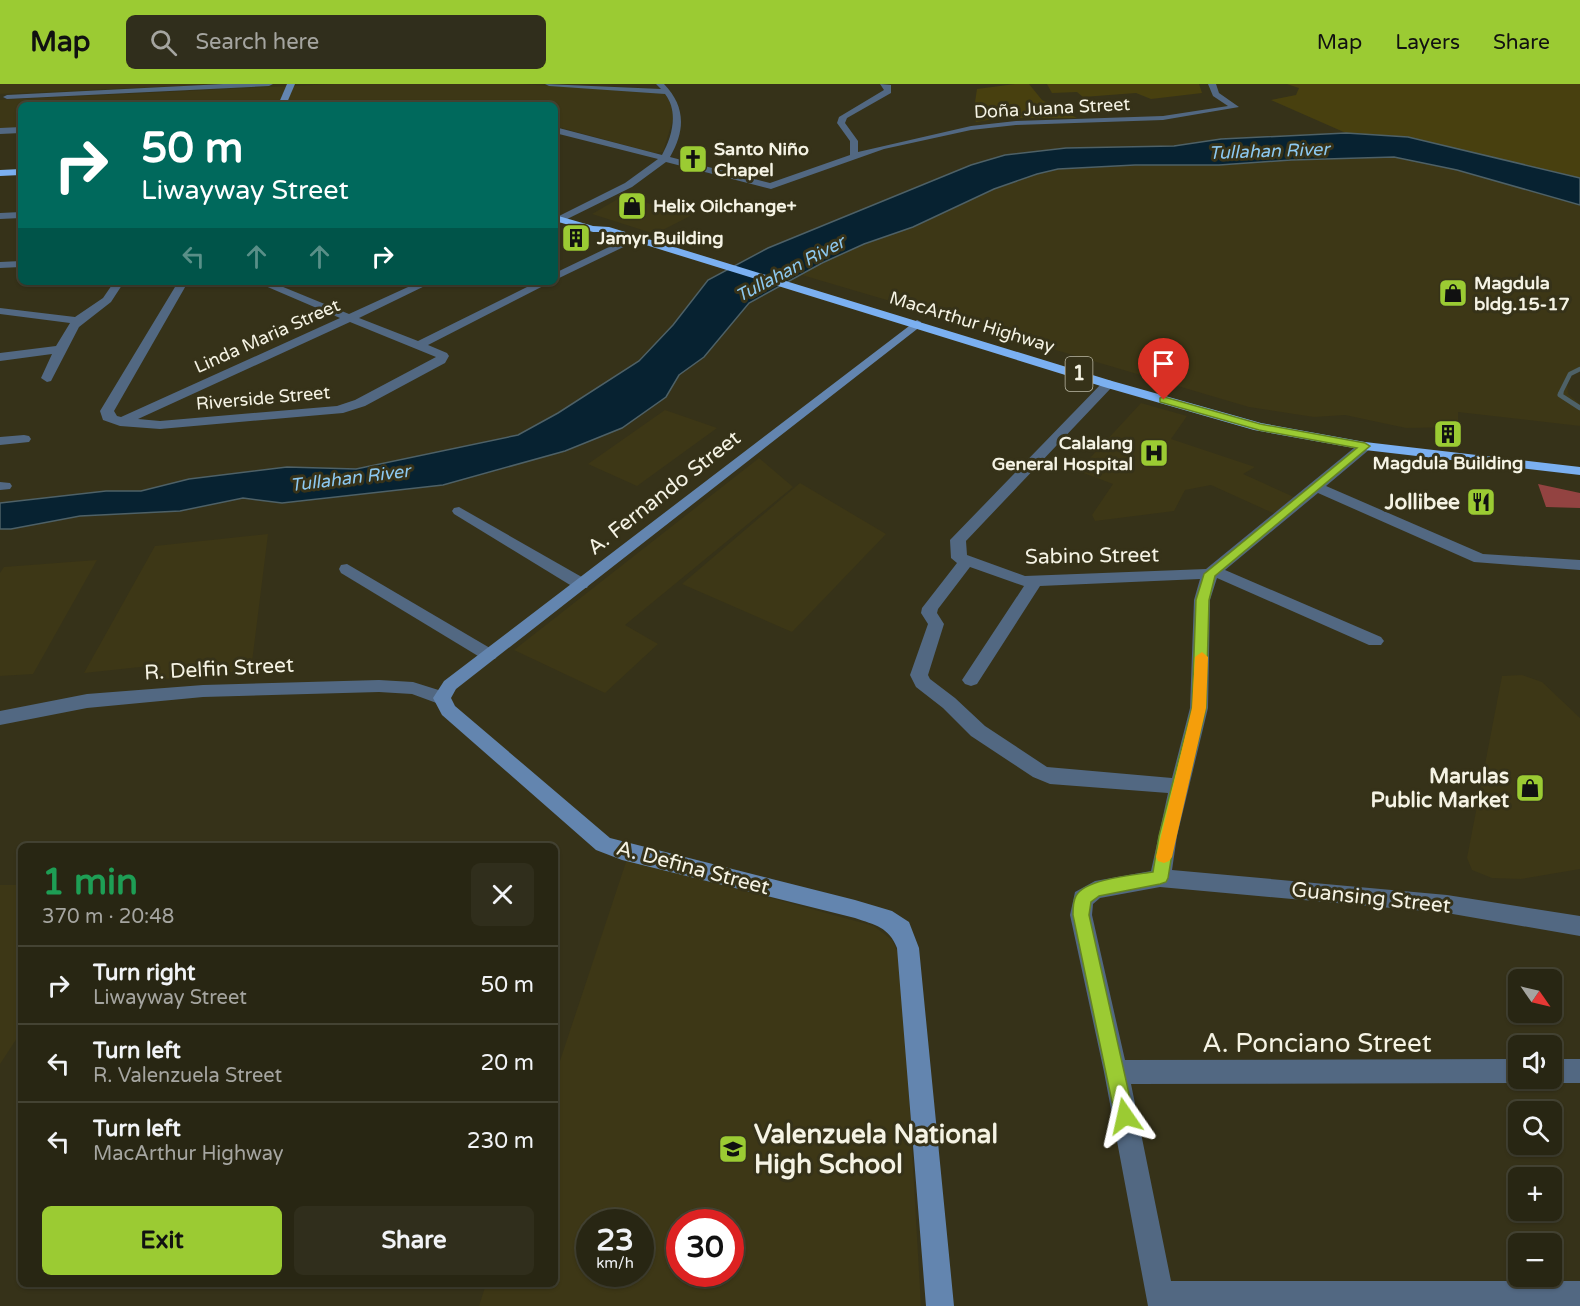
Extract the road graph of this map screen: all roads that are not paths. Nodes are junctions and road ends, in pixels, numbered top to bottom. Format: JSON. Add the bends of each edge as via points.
{"nodes":[{"id":1,"x":22,"y":84,"type":"edge"},
{"id":2,"x":269,"y":84,"type":"edge"},
{"id":3,"x":291,"y":84,"type":"edge"},
{"id":4,"x":549,"y":84,"type":"edge"},
{"id":5,"x":660,"y":84,"type":"edge"},
{"id":6,"x":884,"y":84,"type":"edge"},
{"id":7,"x":1212,"y":84,"type":"edge"},
{"id":8,"x":669,"y":92,"type":"junction"},
{"id":9,"x":7,"y":97,"type":"junction"},
{"id":10,"x":283,"y":102,"type":"edge"},
{"id":11,"x":0,"y":103,"type":"edge"},
{"id":12,"x":1145,"y":119,"type":"junction"},
{"id":13,"x":1162,"y":128,"type":"dead end"},
{"id":14,"x":18,"y":130,"type":"edge"},
{"id":15,"x":0,"y":131,"type":"edge"},
{"id":16,"x":558,"y":131,"type":"edge"},
{"id":17,"x":854,"y":155,"type":"junction"},
{"id":18,"x":665,"y":159,"type":"junction"},
{"id":19,"x":18,"y":166,"type":"edge"},
{"id":20,"x":0,"y":167,"type":"edge"},
{"id":21,"x":18,"y":172,"type":"edge"},
{"id":22,"x":0,"y":173,"type":"edge"},
{"id":23,"x":558,"y":210,"type":"edge"},
{"id":24,"x":572,"y":214,"type":"junction"},
{"id":25,"x":18,"y":215,"type":"edge"},
{"id":26,"x":0,"y":216,"type":"edge"},
{"id":27,"x":558,"y":220,"type":"edge"},
{"id":28,"x":558,"y":220,"type":"edge"},
{"id":29,"x":605,"y":229,"type":"junction"},
{"id":30,"x":634,"y":238,"type":"junction"},
{"id":31,"x":18,"y":264,"type":"edge"},
{"id":32,"x":0,"y":265,"type":"edge"},
{"id":33,"x":558,"y":276,"type":"edge"},
{"id":34,"x":118,"y":285,"type":"edge"},
{"id":35,"x":181,"y":285,"type":"edge"},
{"id":36,"x":268,"y":285,"type":"edge"},
{"id":37,"x":422,"y":285,"type":"edge"},
{"id":38,"x":540,"y":285,"type":"edge"},
{"id":39,"x":0,"y":311,"type":"edge"},
{"id":40,"x":350,"y":318,"type":"junction"},
{"id":41,"x":78,"y":321,"type":"junction"},
{"id":42,"x":917,"y":324,"type":"junction"},
{"id":43,"x":418,"y":345,"type":"junction"},
{"id":44,"x":62,"y":349,"type":"junction"},
{"id":45,"x":0,"y":357,"type":"edge"},
{"id":46,"x":47,"y":378,"type":"dead end"},
{"id":47,"x":1108,"y":384,"type":"junction"},
{"id":48,"x":120,"y":422,"type":"junction"},
{"id":49,"x":24,"y":439,"type":"dead end"},
{"id":50,"x":0,"y":441,"type":"edge"},
{"id":51,"x":1365,"y":446,"type":"junction"},
{"id":52,"x":1580,"y":471,"type":"edge"},
{"id":53,"x":1315,"y":486,"type":"junction"},
{"id":54,"x":459,"y":511,"type":"dead end"},
{"id":55,"x":967,"y":560,"type":"junction"},
{"id":56,"x":1580,"y":565,"type":"edge"},
{"id":57,"x":347,"y":569,"type":"dead end"},
{"id":58,"x":1212,"y":573,"type":"junction"},
{"id":59,"x":1036,"y":580,"type":"junction"},
{"id":60,"x":581,"y":584,"type":"junction"},
{"id":61,"x":1375,"y":641,"type":"dead end"},
{"id":62,"x":489,"y":655,"type":"junction"},
{"id":63,"x":971,"y":680,"type":"dead end"},
{"id":64,"x":442,"y":698,"type":"junction"},
{"id":65,"x":0,"y":718,"type":"edge"},
{"id":66,"x":1179,"y":786,"type":"junction"},
{"id":67,"x":1160,"y":878,"type":"junction"},
{"id":68,"x":1580,"y":926,"type":"edge"},
{"id":69,"x":1508,"y":1071,"type":"edge"},
{"id":70,"x":1562,"y":1071,"type":"edge"},
{"id":71,"x":1580,"y":1071,"type":"edge"},
{"id":72,"x":1116,"y":1072,"type":"junction"},
{"id":73,"x":1580,"y":1295,"type":"edge"},
{"id":74,"x":1161,"y":1300,"type":"edge"},
{"id":75,"x":940,"y":1306,"type":"edge"}],
"edges":[{"from":1,"to":9,"type":"street"},
{"from":2,"to":9,"type":"street"},
{"from":3,"to":10,"type":"street"},
{"from":4,"to":8,"type":"street"},
{"from":5,"to":8,"type":"street"},
{"from":6,"to":17,"type":"street","via":[[888,91],[843,117],[841,123],[854,141]]},
{"from":7,"to":12,"type":"street","name":"Doña Juana Street","via":[[1216,94],[1235,108]]},
{"from":8,"to":18,"type":"street","via":[[679,116]]},
{"from":9,"to":11,"type":"street"},
{"from":12,"to":13,"type":"street"},
{"from":12,"to":17,"type":"street","name":"Doña Juana Street","via":[[1002,124]]},
{"from":14,"to":15,"type":"street"},
{"from":16,"to":18,"type":"street"},
{"from":17,"to":18,"type":"street","name":"Doña Juana Street","via":[[771,186]]},
{"from":18,"to":24,"type":"street"},
{"from":19,"to":20,"type":"highway"},
{"from":21,"to":22,"type":"highway"},
{"from":23,"to":24,"type":"highway","name":"MacArthur Highway","number":"1"},
{"from":24,"to":27,"type":"street"},
{"from":24,"to":29,"type":"highway","name":"MacArthur Highway","number":"1","via":[[604,224]]},
{"from":25,"to":26,"type":"street"},
{"from":28,"to":29,"type":"highway","name":"MacArthur Highway","number":"1","via":[[593,230]]},
{"from":29,"to":30,"type":"highway","name":"MacArthur Highway","number":"1"},
{"from":30,"to":33,"type":"street"},
{"from":30,"to":42,"type":"highway","name":"MacArthur Highway","number":"1"},
{"from":31,"to":32,"type":"street"},
{"from":34,"to":41,"type":"street","via":[[105,303]]},
{"from":35,"to":48,"type":"street","via":[[106,411],[108,417]]},
{"from":36,"to":40,"type":"street"},
{"from":37,"to":40,"type":"street","name":"Linda Maria Street"},
{"from":38,"to":43,"type":"street"},
{"from":39,"to":41,"type":"street"},
{"from":40,"to":43,"type":"street"},
{"from":40,"to":48,"type":"street","name":"Linda Maria Street"},
{"from":41,"to":44,"type":"street"},
{"from":42,"to":47,"type":"highway","name":"MacArthur Highway","number":"1"},
{"from":42,"to":60,"type":"street","name":"A. Fernando Street"},
{"from":43,"to":48,"type":"street","name":"Riverside Street","via":[[443,356],[441,360],[360,403],[338,410],[196,423]]},
{"from":44,"to":45,"type":"street"},
{"from":44,"to":46,"type":"street"},
{"from":47,"to":51,"type":"highway","name":"MacArthur Highway","number":"1","via":[[1259,426]]},
{"from":47,"to":55,"type":"street","via":[[958,540],[959,558]]},
{"from":49,"to":50,"type":"street"},
{"from":51,"to":52,"type":"highway","name":"MacArthur Highway","number":"1"},
{"from":51,"to":53,"type":"street"},
{"from":53,"to":56,"type":"street","via":[[1480,559]]},
{"from":53,"to":58,"type":"street"},
{"from":54,"to":60,"type":"street"},
{"from":55,"to":59,"type":"street","name":"Sabino Street","via":[[1024,581]]},
{"from":55,"to":66,"type":"street","via":[[930,608],[936,624],[920,675],[922,684],[978,731],[1050,776]]},
{"from":57,"to":62,"type":"street"},
{"from":58,"to":59,"type":"street","name":"Sabino Street"},
{"from":58,"to":61,"type":"street"},
{"from":58,"to":66,"type":"street","via":[[1202,600],[1199,708]]},
{"from":59,"to":63,"type":"street"},
{"from":60,"to":62,"type":"street","name":"A. Fernando Street"},
{"from":62,"to":64,"type":"street","name":"A. Fernando Street","via":[[450,685]]},
{"from":64,"to":65,"type":"street","name":"R. Delfin Street","via":[[413,688],[379,686],[203,691],[87,701]]},
{"from":64,"to":75,"type":"street","name":"A. Defina Street","via":[[448,710],[603,844],[884,918],[901,929],[908,948]]},
{"from":66,"to":67,"type":"street"},
{"from":67,"to":68,"type":"street","name":"Guansing Street","via":[[1447,904]]},
{"from":67,"to":72,"type":"street","name":"Guansing Street","via":[[1095,890],[1083,899],[1081,915]]},
{"from":69,"to":72,"type":"street","name":"A. Ponciano Street"},
{"from":70,"to":71,"type":"street"},
{"from":72,"to":74,"type":"street","name":"Guansing Street"},
{"from":73,"to":74,"type":"street"}]}
